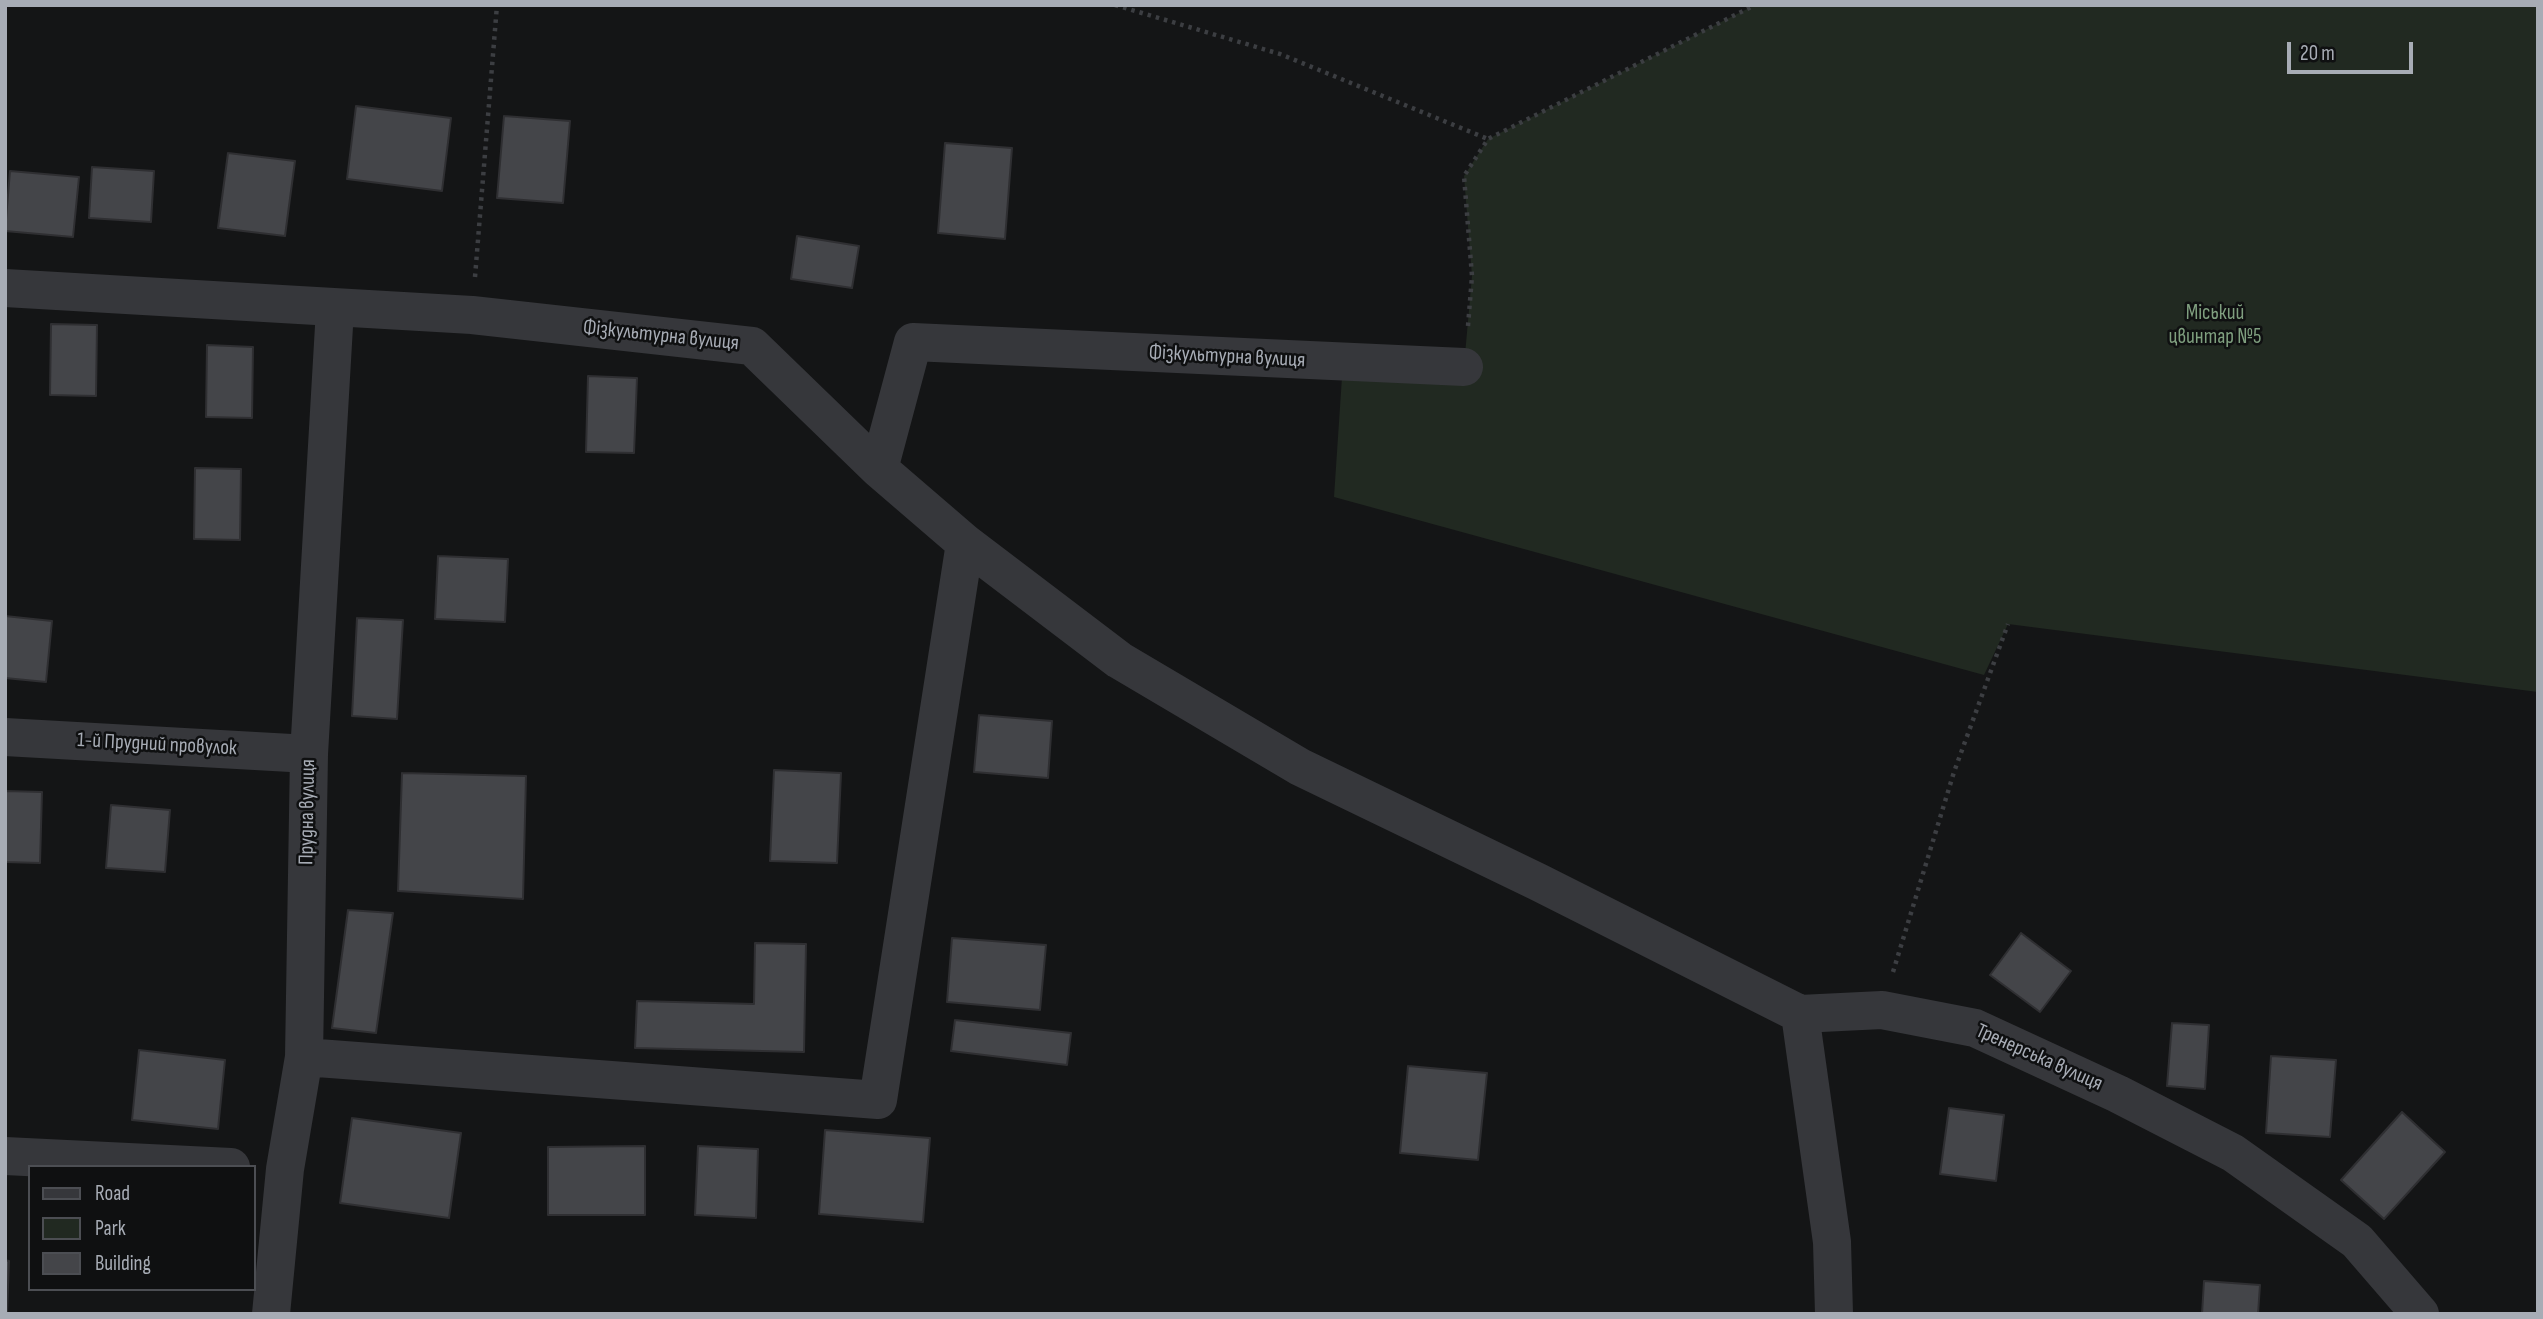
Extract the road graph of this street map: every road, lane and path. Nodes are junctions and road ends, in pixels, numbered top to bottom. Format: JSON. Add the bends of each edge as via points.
{"nodes":[{"id":1,"x":497,"y":5,"type":"edge"},
{"id":2,"x":1115,"y":5,"type":"edge"},
{"id":3,"x":1755,"y":5,"type":"edge"},
{"id":4,"x":1488,"y":139,"type":"junction"},
{"id":5,"x":5,"y":288,"type":"edge"},
{"id":6,"x":335,"y":309,"type":"junction"},
{"id":7,"x":472,"y":315,"type":"junction"},
{"id":8,"x":1464,"y":367,"type":"joint"},
{"id":9,"x":879,"y":469,"type":"junction"},
{"id":10,"x":965,"y":543,"type":"junction"},
{"id":11,"x":2008,"y":624,"type":"dead end"},
{"id":12,"x":5,"y":737,"type":"edge"},
{"id":13,"x":309,"y":754,"type":"junction"},
{"id":14,"x":1882,"y":1010,"type":"junction"},
{"id":15,"x":1800,"y":1014,"type":"junction"},
{"id":16,"x":304,"y":1057,"type":"junction"},
{"id":17,"x":5,"y":1156,"type":"edge"},
{"id":18,"x":190,"y":1165,"type":"edge"},
{"id":19,"x":269,"y":1169,"type":"edge"},
{"id":20,"x":271,"y":1314,"type":"edge"},
{"id":21,"x":1834,"y":1314,"type":"edge"},
{"id":22,"x":2420,"y":1314,"type":"edge"}],
"edges":[{"from":1,"to":7,"type":"path"},
{"from":2,"to":4,"type":"path","via":[[1280,54]]},
{"from":3,"to":4,"type":"path"},
{"from":4,"to":8,"type":"path","via":[[1464,176],[1472,276]]},
{"from":5,"to":6,"type":"street","name":"Фізкультурна вулиця"},
{"from":6,"to":7,"type":"street","name":"Фізкультурна вулиця"},
{"from":6,"to":13,"type":"street","name":"Прудна вулиця"},
{"from":7,"to":9,"type":"street","name":"Фізкультурна вулиця","via":[[752,346]]},
{"from":8,"to":9,"type":"street","name":"Фізкультурна вулиця","via":[[914,342]]},
{"from":9,"to":10,"type":"street"},
{"from":10,"to":15,"type":"street","via":[[1119,660],[1300,767]]},
{"from":10,"to":16,"type":"street","via":[[878,1100]]},
{"from":11,"to":14,"type":"path","via":[[1954,772]]},
{"from":12,"to":13,"type":"street","name":"1-й Прудний провулок"},
{"from":13,"to":16,"type":"street","name":"Прудна вулиця"},
{"from":14,"to":15,"type":"street","name":"Тренерська вулиця"},
{"from":14,"to":22,"type":"street","name":"Тренерська вулиця","via":[[1975,1028],[2234,1153],[2357,1241]]},
{"from":15,"to":21,"type":"street","via":[[1832,1242]]},
{"from":16,"to":19,"type":"street","name":"Прудна вулиця"},
{"from":17,"to":18,"type":"street"},
{"from":19,"to":20,"type":"street","name":"Прудна вулиця"}]}
